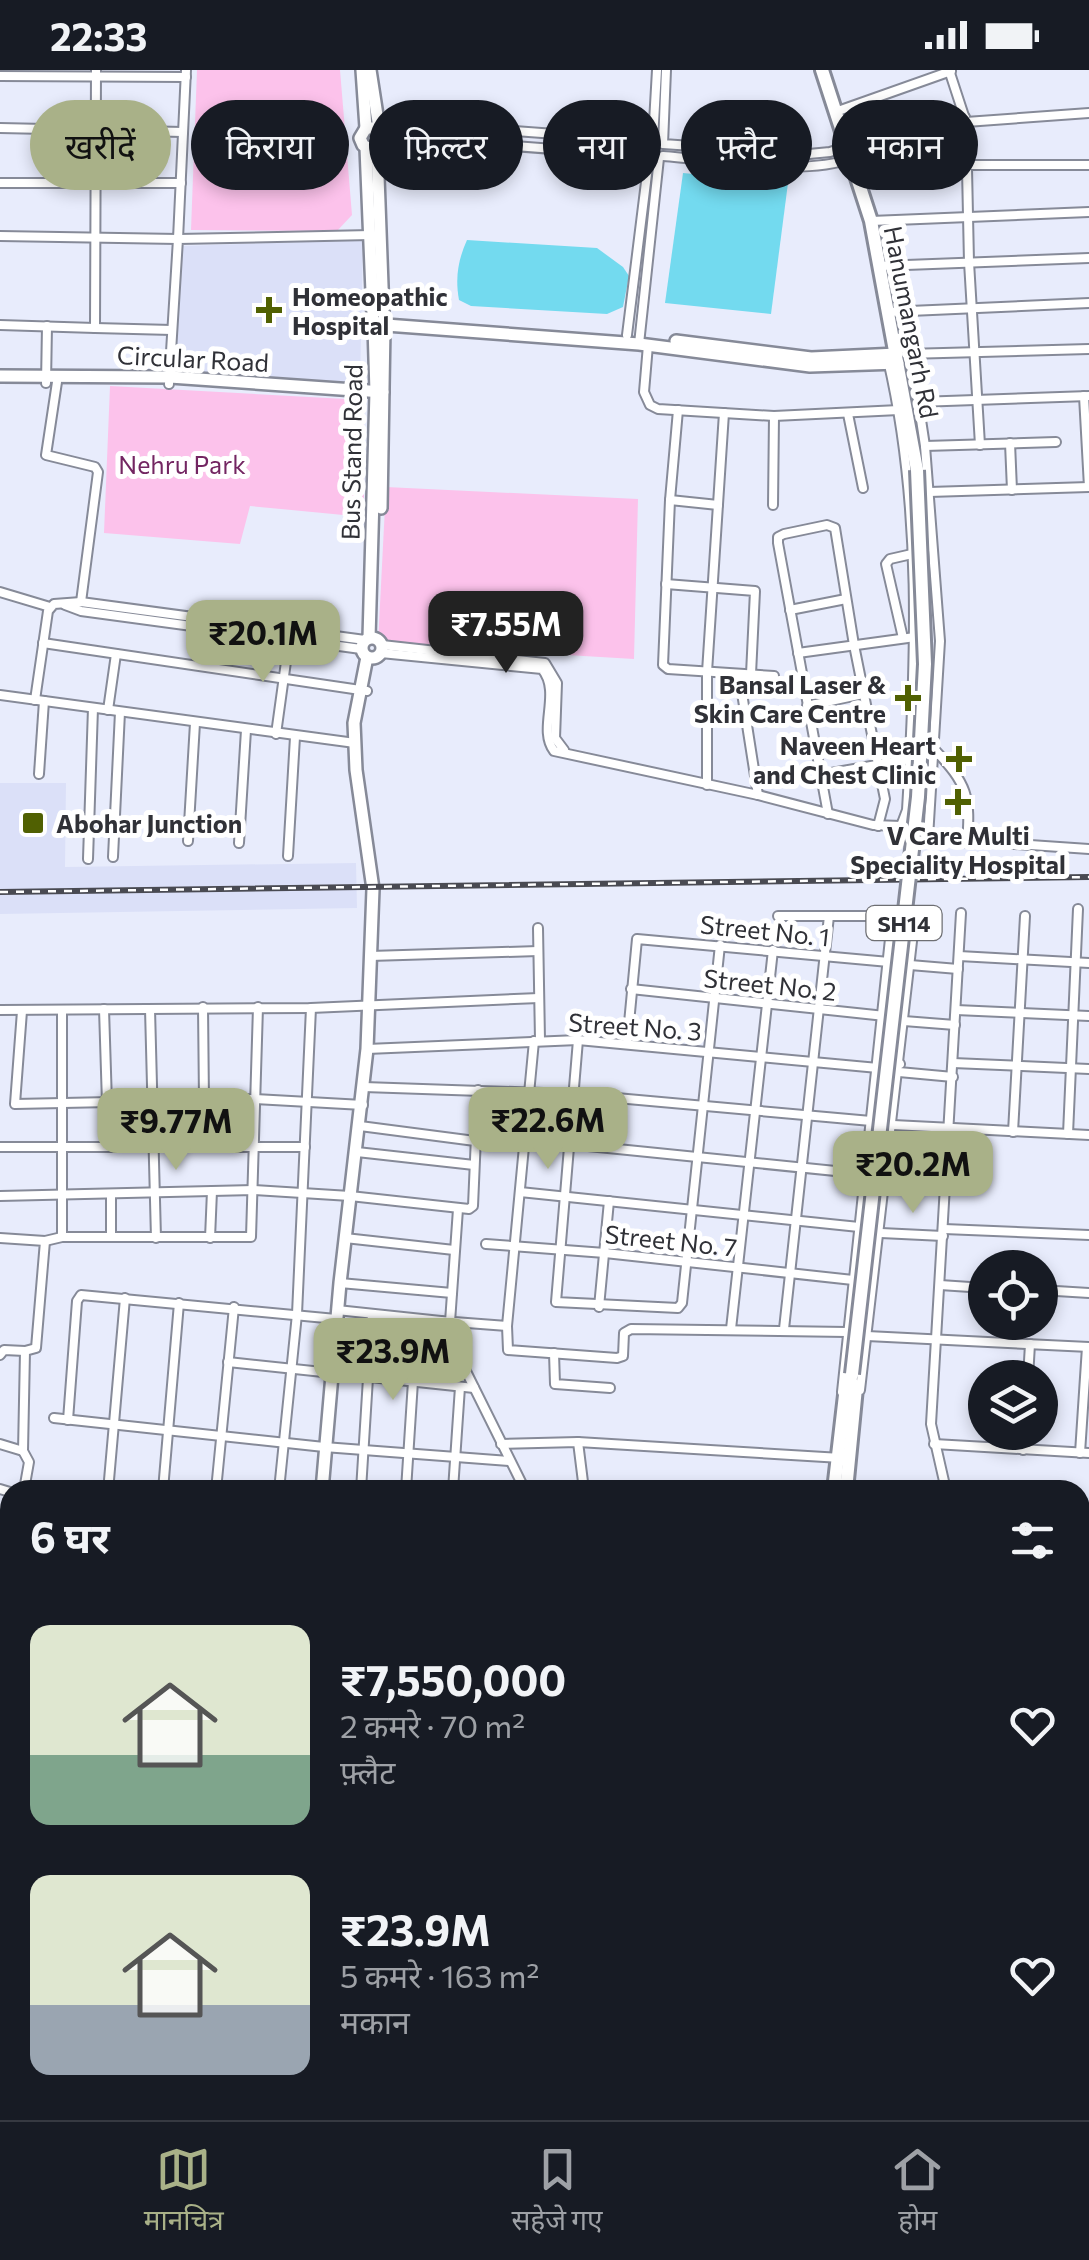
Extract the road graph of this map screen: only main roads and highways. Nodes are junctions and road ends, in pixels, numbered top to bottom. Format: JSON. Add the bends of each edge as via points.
{"nodes":[{"id":1,"x":362,"y":70,"type":"edge"},
{"id":2,"x":370,"y":70,"type":"edge"},
{"id":3,"x":822,"y":70,"type":"edge"},
{"id":4,"x":371,"y":100,"type":"edge"},
{"id":5,"x":369,"y":111,"type":"edge"},
{"id":6,"x":375,"y":190,"type":"edge"},
{"id":7,"x":381,"y":321,"type":"junction"},
{"id":8,"x":896,"y":358,"type":"junction"},
{"id":9,"x":0,"y":380,"type":"edge"},
{"id":10,"x":379,"y":396,"type":"junction"},
{"id":11,"x":322,"y":1480,"type":"edge"},
{"id":12,"x":842,"y":1480,"type":"edge"}],
"edges":[{"from":1,"to":5,"type":"main road","name":"Bus Stand Road"},
{"from":2,"to":4,"type":"main road","name":"Bus Stand Road"},
{"from":3,"to":8,"type":"main road","name":"Hanumangarh Rd","number":"SH14","via":[[871,222]]},
{"from":6,"to":7,"type":"main road","name":"Bus Stand Road"},
{"from":7,"to":8,"type":"main road","via":[[811,358]]},
{"from":7,"to":10,"type":"main road","name":"Bus Stand Road"},
{"from":8,"to":12,"type":"main road","name":"Hanumangarh Rd","number":"SH14","bridge":true,"via":[[917,470],[925,664],[918,798]]},
{"from":9,"to":10,"type":"main road","name":"Circular Road","via":[[169,381]]},
{"from":10,"to":11,"type":"main road","name":"Bus Stand Road","via":[[372,647],[354,723],[373,889],[367,1050]]}]}
